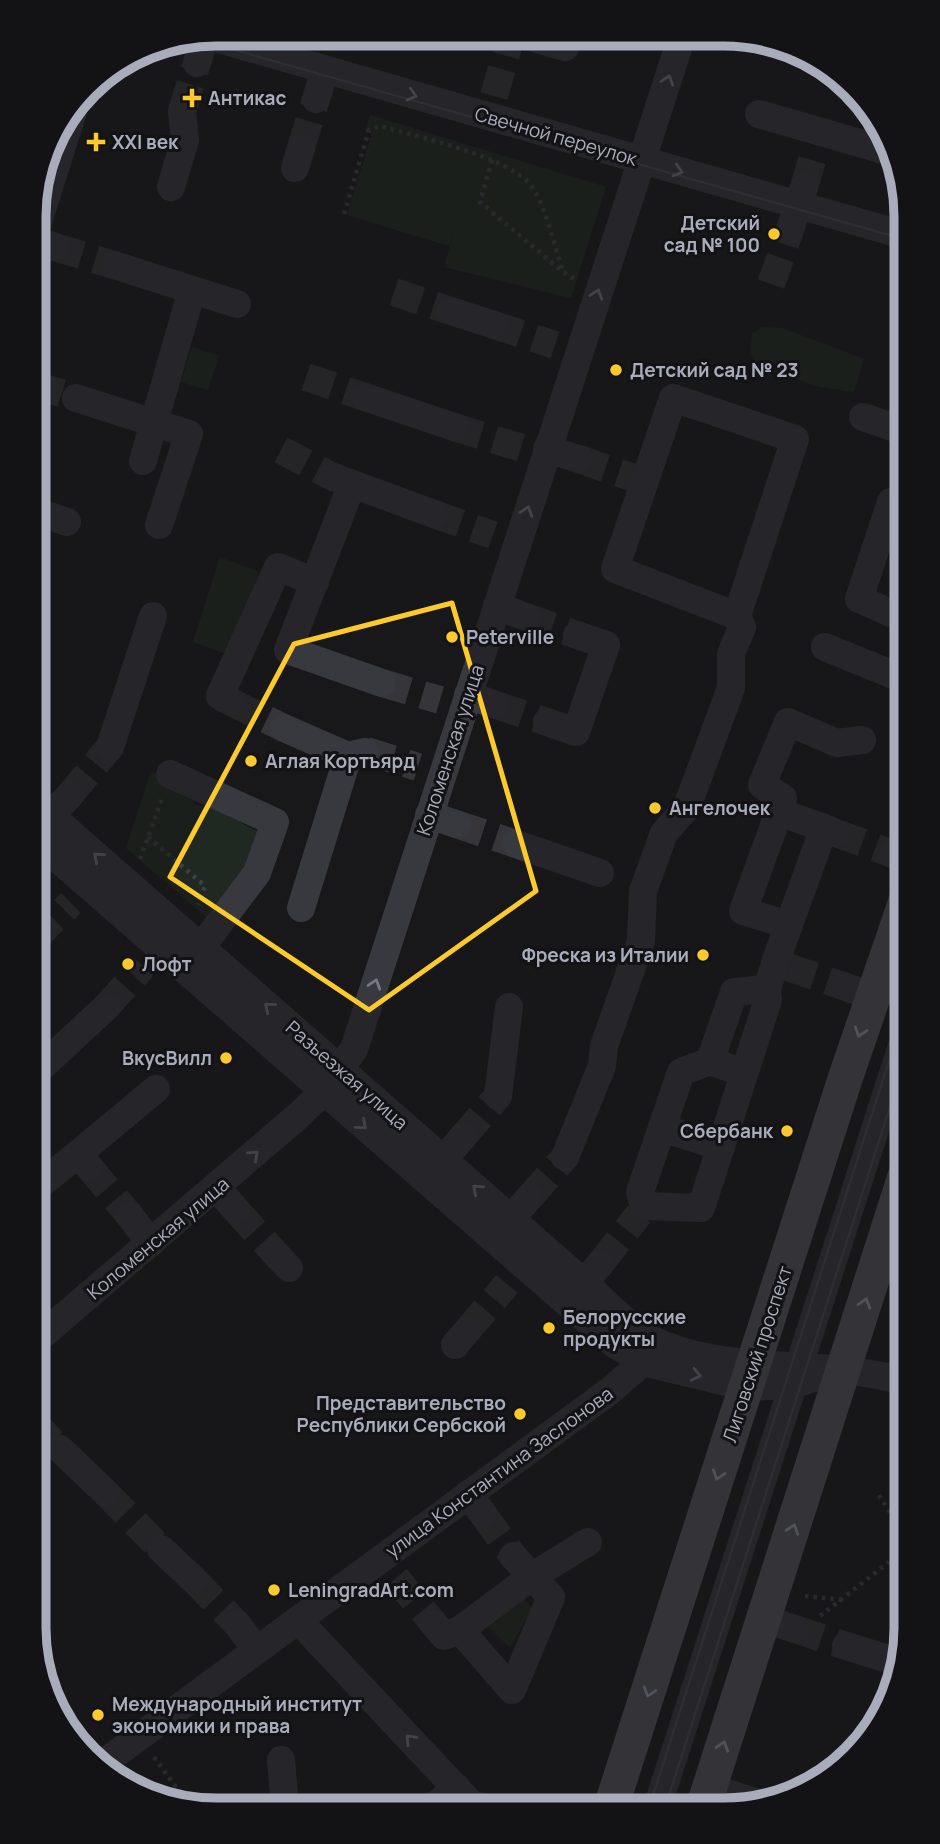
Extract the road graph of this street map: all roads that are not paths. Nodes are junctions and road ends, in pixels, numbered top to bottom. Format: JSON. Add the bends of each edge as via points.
{"nodes":[{"id":1,"x":205,"y":46,"type":"edge"},
{"id":2,"x":679,"y":46,"type":"edge"},
{"id":3,"x":292,"y":47,"type":"edge"},
{"id":4,"x":197,"y":63,"type":"tunnel mouth"},
{"id":5,"x":325,"y":70,"type":"junction"},
{"id":6,"x":316,"y":99,"type":"tunnel mouth"},
{"id":7,"x":183,"y":111,"type":"tunnel mouth"},
{"id":8,"x":760,"y":114,"type":"dead end"},
{"id":9,"x":69,"y":130,"type":"edge"},
{"id":10,"x":881,"y":151,"type":"edge"},
{"id":11,"x":641,"y":161,"type":"junction"},
{"id":12,"x":171,"y":187,"type":"dead end"},
{"id":13,"x":46,"y":219,"type":"edge"},
{"id":14,"x":894,"y":233,"type":"edge"},
{"id":15,"x":117,"y":266,"type":"tunnel mouth"},
{"id":16,"x":192,"y":290,"type":"junction"},
{"id":17,"x":237,"y":304,"type":"dead end"},
{"id":18,"x":451,"y":311,"type":"tunnel mouth"},
{"id":19,"x":494,"y":325,"type":"tunnel mouth"},
{"id":20,"x":365,"y":397,"type":"tunnel mouth"},
{"id":21,"x":76,"y":398,"type":"tunnel mouth"},
{"id":22,"x":863,"y":417,"type":"dead end"},
{"id":23,"x":154,"y":423,"type":"junction"},
{"id":24,"x":454,"y":427,"type":"tunnel mouth"},
{"id":25,"x":894,"y":428,"type":"edge"},
{"id":26,"x":538,"y":451,"type":"junction"},
{"id":27,"x":579,"y":459,"type":"tunnel mouth"},
{"id":28,"x":143,"y":461,"type":"dead end"},
{"id":29,"x":891,"y":502,"type":"dead end"},
{"id":30,"x":434,"y":514,"type":"tunnel mouth"},
{"id":31,"x":159,"y":525,"type":"dead end"},
{"id":32,"x":315,"y":582,"type":"junction"},
{"id":33,"x":497,"y":606,"type":"junction"},
{"id":34,"x":894,"y":614,"type":"edge"},
{"id":35,"x":153,"y":616,"type":"dead end"},
{"id":36,"x":737,"y":616,"type":"junction"},
{"id":37,"x":526,"y":617,"type":"tunnel mouth"},
{"id":38,"x":577,"y":635,"type":"tunnel mouth"},
{"id":39,"x":825,"y":648,"type":"dead end"},
{"id":40,"x":894,"y":675,"type":"edge"},
{"id":41,"x":382,"y":683,"type":"tunnel mouth"},
{"id":42,"x":229,"y":701,"type":"dead end"},
{"id":43,"x":457,"y":701,"type":"junction"},
{"id":44,"x":496,"y":705,"type":"tunnel mouth"},
{"id":45,"x":547,"y":722,"type":"tunnel mouth"},
{"id":46,"x":284,"y":727,"type":"tunnel mouth"},
{"id":47,"x":862,"y":740,"type":"dead end"},
{"id":48,"x":110,"y":747,"type":"tunnel mouth"},
{"id":49,"x":170,"y":774,"type":"road end"},
{"id":50,"x":779,"y":812,"type":"junction"},
{"id":51,"x":50,"y":831,"type":"edge"},
{"id":52,"x":516,"y":845,"type":"tunnel mouth"},
{"id":53,"x":600,"y":873,"type":"dead end"},
{"id":54,"x":301,"y":908,"type":"dead end"},
{"id":55,"x":894,"y":921,"type":"edge"},
{"id":56,"x":789,"y":925,"type":"junction"},
{"id":57,"x":169,"y":937,"type":"junction"},
{"id":58,"x":193,"y":959,"type":"junction"},
{"id":59,"x":777,"y":973,"type":"junction"},
{"id":60,"x":106,"y":1007,"type":"tunnel mouth"},
{"id":61,"x":509,"y":1007,"type":"dead end"},
{"id":62,"x":709,"y":1061,"type":"junction"},
{"id":63,"x":46,"y":1063,"type":"edge"},
{"id":64,"x":894,"y":1068,"type":"edge"},
{"id":65,"x":744,"y":1073,"type":"junction"},
{"id":66,"x":332,"y":1080,"type":"junction"},
{"id":67,"x":156,"y":1089,"type":"dead end"},
{"id":68,"x":498,"y":1096,"type":"tunnel mouth"},
{"id":69,"x":662,"y":1128,"type":"junction"},
{"id":70,"x":462,"y":1138,"type":"tunnel mouth"},
{"id":71,"x":721,"y":1147,"type":"junction"},
{"id":72,"x":565,"y":1157,"type":"tunnel mouth"},
{"id":73,"x":434,"y":1169,"type":"junction"},
{"id":74,"x":46,"y":1182,"type":"edge"},
{"id":75,"x":217,"y":1188,"type":"junction"},
{"id":76,"x":236,"y":1210,"type":"tunnel mouth"},
{"id":77,"x":130,"y":1216,"type":"tunnel mouth"},
{"id":78,"x":151,"y":1243,"type":"junction"},
{"id":79,"x":894,"y":1255,"type":"edge"},
{"id":80,"x":46,"y":1332,"type":"edge"},
{"id":81,"x":654,"y":1354,"type":"junction"},
{"id":82,"x":845,"y":1368,"type":"junction"},
{"id":83,"x":750,"y":1375,"type":"junction"},
{"id":84,"x":796,"y":1375,"type":"junction"},
{"id":85,"x":894,"y":1379,"type":"edge"},
{"id":86,"x":60,"y":1449,"type":"tunnel mouth"},
{"id":87,"x":106,"y":1493,"type":"tunnel mouth"},
{"id":88,"x":588,"y":1542,"type":"dead end"},
{"id":89,"x":161,"y":1549,"type":"tunnel mouth"},
{"id":90,"x":522,"y":1567,"type":"junction"},
{"id":91,"x":194,"y":1580,"type":"tunnel mouth"},
{"id":92,"x":298,"y":1620,"type":"junction"},
{"id":93,"x":237,"y":1624,"type":"tunnel mouth"},
{"id":94,"x":846,"y":1646,"type":"tunnel mouth"},
{"id":95,"x":257,"y":1650,"type":"junction"},
{"id":96,"x":891,"y":1660,"type":"edge"},
{"id":97,"x":281,"y":1759,"type":"dead end"},
{"id":98,"x":108,"y":1760,"type":"edge"},
{"id":99,"x":457,"y":1788,"type":"junction"},
{"id":100,"x":284,"y":1798,"type":"edge"},
{"id":101,"x":444,"y":1798,"type":"edge"},
{"id":102,"x":466,"y":1798,"type":"edge"},
{"id":103,"x":614,"y":1798,"type":"edge"},
{"id":104,"x":660,"y":1798,"type":"edge"},
{"id":105,"x":706,"y":1798,"type":"edge"}],
"edges":[{"from":1,"to":4,"type":"street"},
{"from":11,"to":2,"type":"street","name":"Коломенская улица","one_way":true},
{"from":3,"to":5,"type":"street","name":"Свечной переулок"},
{"from":5,"to":6,"type":"street"},
{"from":5,"to":11,"type":"street","name":"Свечной переулок","one_way":true,"via":[[383,76],[491,107]]},
{"from":7,"to":12,"type":"street","via":[[185,139]]},
{"from":8,"to":10,"type":"street","via":[[819,139]]},
{"from":9,"to":13,"type":"street"},
{"from":11,"to":14,"type":"street","name":"Свечной переулок","one_way":true},
{"from":26,"to":11,"type":"street","name":"Коломенская улица","one_way":true,"via":[[566,349]]},
{"from":15,"to":16,"type":"street"},
{"from":16,"to":17,"type":"street"},
{"from":16,"to":23,"type":"street"},
{"from":18,"to":19,"type":"street"},
{"from":20,"to":24,"type":"street"},
{"from":21,"to":23,"type":"street"},
{"from":22,"to":25,"type":"street"},
{"from":23,"to":28,"type":"street"},
{"from":23,"to":31,"type":"street","via":[[189,434]]},
{"from":26,"to":27,"type":"street"},
{"from":33,"to":26,"type":"street","name":"Коломенская улица","one_way":true,"via":[[505,539]]},
{"from":29,"to":34,"type":"street","via":[[859,599]]},
{"from":30,"to":32,"type":"street","via":[[343,481]]},
{"from":32,"to":41,"type":"street","via":[[288,650]]},
{"from":32,"to":42,"type":"street","via":[[278,567],[220,696]]},
{"from":33,"to":37,"type":"street"},
{"from":33,"to":43,"type":"street","name":"Коломенская улица"},
{"from":35,"to":48,"type":"street"},
{"from":36,"to":36,"type":"street","via":[[795,439],[673,398],[639,479],[615,569]]},
{"from":36,"to":72,"type":"street","via":[[742,627],[732,654],[731,688],[687,807],[664,833],[643,891],[641,941],[604,1046],[602,1066]]},
{"from":38,"to":45,"type":"street","via":[[606,645],[576,732]]},
{"from":39,"to":40,"type":"street"},
{"from":43,"to":44,"type":"street"},
{"from":66,"to":43,"type":"street","name":"Коломенская улица","one_way":true,"via":[[354,1049],[442,819],[430,770]]},
{"from":46,"to":54,"type":"street","via":[[357,754]]},
{"from":47,"to":50,"type":"street","via":[[837,743],[788,722],[762,785],[783,798]]},
{"from":49,"to":58,"type":"street","via":[[275,822],[257,873]]},
{"from":50,"to":56,"type":"street","via":[[743,911]]},
{"from":50,"to":56,"type":"street","via":[[830,831]]},
{"from":57,"to":51,"type":"street","name":"Разъезжая улица","one_way":true},
{"from":51,"to":57,"type":"street","name":"Разъезжая улица","via":[[80,894]]},
{"from":52,"to":53,"type":"street"},
{"from":55,"to":83,"type":"main road","name":"Лиговский проспект","one_way":true,"via":[[857,991]]},
{"from":56,"to":59,"type":"street"},
{"from":57,"to":58,"type":"street","name":"Разъезжая улица"},
{"from":58,"to":66,"type":"street","name":"Разъезжая улица"},
{"from":59,"to":62,"type":"street","via":[[734,992]]},
{"from":59,"to":65,"type":"street"},
{"from":60,"to":63,"type":"street"},
{"from":61,"to":68,"type":"street"},
{"from":62,"to":65,"type":"street"},
{"from":62,"to":69,"type":"street","via":[[681,1072]]},
{"from":64,"to":84,"type":"street"},
{"from":65,"to":71,"type":"street"},
{"from":66,"to":73,"type":"street","name":"Разъезжая улица"},
{"from":75,"to":66,"type":"street","name":"Коломенская улица","one_way":true},
{"from":67,"to":74,"type":"street","via":[[83,1161]]},
{"from":69,"to":71,"type":"street"},
{"from":69,"to":71,"type":"street","via":[[640,1192],[642,1210],[701,1208]]},
{"from":70,"to":73,"type":"street"},
{"from":73,"to":81,"type":"street","name":"Разъезжая улица","via":[[511,1219],[523,1265],[584,1283],[612,1343]]},
{"from":75,"to":76,"type":"street"},
{"from":75,"to":78,"type":"street","name":"Коломенская улица"},
{"from":77,"to":78,"type":"street"},
{"from":78,"to":80,"type":"street","name":"Коломенская улица"},
{"from":82,"to":79,"type":"main road","one_way":true},
{"from":81,"to":83,"type":"street"},
{"from":81,"to":92,"type":"street","name":"улица Константина Заслонова","via":[[476,1504],[389,1568]]},
{"from":82,"to":84,"type":"street"},
{"from":82,"to":85,"type":"street"},
{"from":105,"to":82,"type":"main road","one_way":true,"via":[[779,1624]]},
{"from":83,"to":84,"type":"street"},
{"from":83,"to":103,"type":"main road","name":"Лиговский проспект","one_way":true},
{"from":84,"to":104,"type":"street"},
{"from":86,"to":87,"type":"street"},
{"from":88,"to":90,"type":"street"},
{"from":89,"to":91,"type":"street"},
{"from":90,"to":90,"type":"street","via":[[551,1597],[512,1690],[447,1627]]},
{"from":92,"to":95,"type":"street","name":"улица Константина Заслонова"},
{"from":99,"to":92,"type":"street","one_way":true},
{"from":93,"to":95,"type":"street"},
{"from":94,"to":96,"type":"street"},
{"from":95,"to":98,"type":"street","name":"улица Константина Заслонова"},
{"from":97,"to":100,"type":"street"},
{"from":99,"to":101,"type":"street"},
{"from":99,"to":102,"type":"street"}]}
